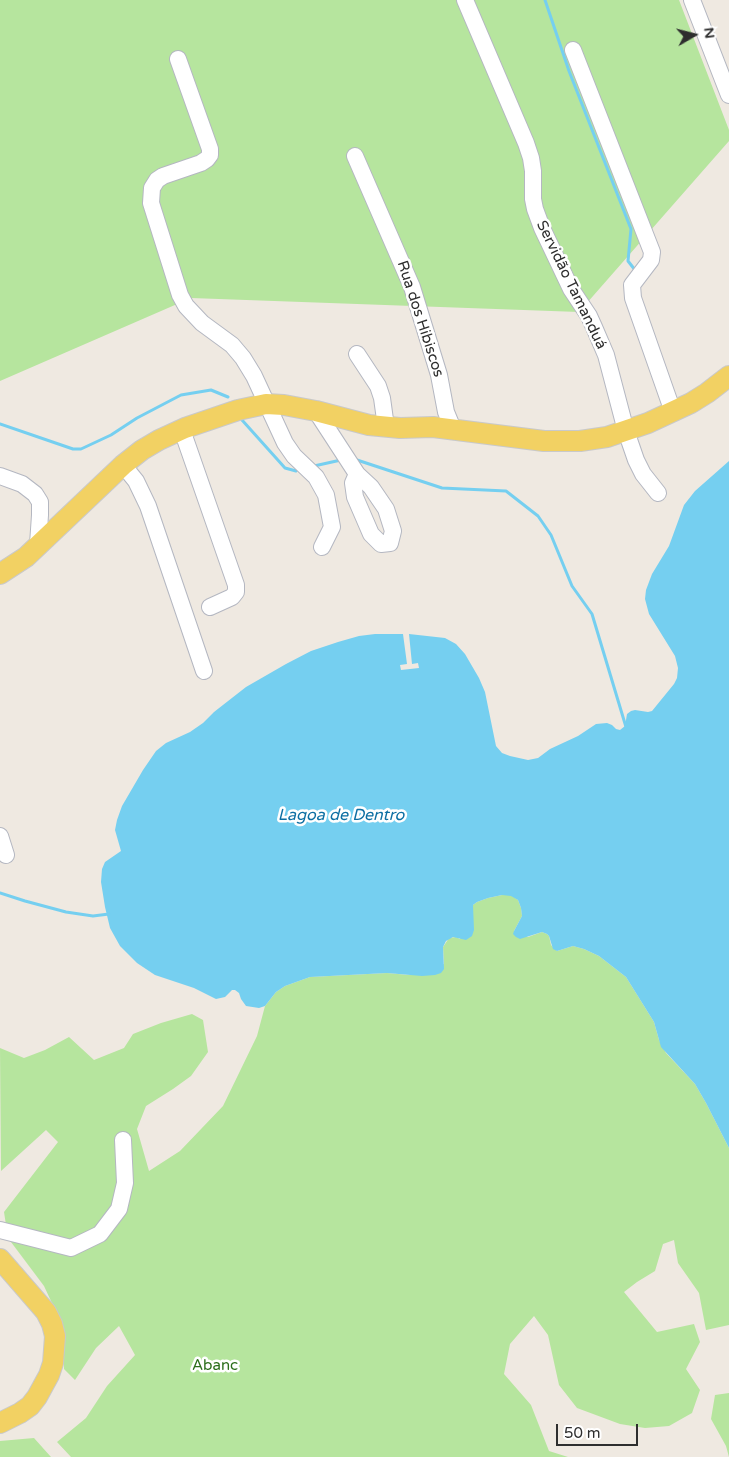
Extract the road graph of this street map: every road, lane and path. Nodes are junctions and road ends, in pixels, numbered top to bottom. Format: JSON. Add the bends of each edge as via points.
{"nodes":[{"id":1,"x":465,"y":0,"type":"edge"},
{"id":2,"x":697,"y":2,"type":"edge"},
{"id":3,"x":573,"y":50,"type":"dead end"},
{"id":4,"x":178,"y":59,"type":"dead end"},
{"id":5,"x":729,"y":95,"type":"edge"},
{"id":6,"x":355,"y":156,"type":"dead end"},
{"id":7,"x":357,"y":354,"type":"dead end"},
{"id":8,"x":729,"y":376,"type":"edge"},
{"id":9,"x":266,"y":404,"type":"junction"},
{"id":10,"x":316,"y":411,"type":"junction"},
{"id":11,"x":673,"y":412,"type":"junction"},
{"id":12,"x":386,"y":427,"type":"junction"},
{"id":13,"x":453,"y":429,"type":"junction"},
{"id":14,"x":182,"y":430,"type":"junction"},
{"id":15,"x":626,"y":430,"type":"junction"},
{"id":16,"x":123,"y":465,"type":"junction"},
{"id":17,"x":357,"y":474,"type":"dead end"},
{"id":18,"x":0,"y":476,"type":"edge"},
{"id":19,"x":658,"y":493,"type":"dead end"},
{"id":20,"x":38,"y":544,"type":"junction"},
{"id":21,"x":322,"y":547,"type":"dead end"},
{"id":22,"x":0,"y":574,"type":"edge"},
{"id":23,"x":210,"y":607,"type":"dead end"},
{"id":24,"x":204,"y":671,"type":"dead end"},
{"id":25,"x":0,"y":836,"type":"edge"},
{"id":26,"x":6,"y":855,"type":"dead end"},
{"id":27,"x":123,"y":1140,"type":"dead end"},
{"id":28,"x":0,"y":1230,"type":"edge"},
{"id":29,"x":0,"y":1258,"type":"edge"},
{"id":30,"x":0,"y":1423,"type":"edge"}],
"edges":[{"from":1,"to":15,"type":"street","name":"Servidão Tamanduá","via":[[531,158],[533,199],[542,228],[606,355]]},
{"from":2,"to":5,"type":"street"},
{"from":3,"to":11,"type":"street","via":[[652,252],[651,260],[632,285],[633,298]]},
{"from":4,"to":9,"type":"street","via":[[210,155],[201,163],[157,180],[152,188],[151,203],[186,306],[243,358]]},
{"from":6,"to":13,"type":"street","name":"Rua dos Hibiscos","via":[[412,288]]},
{"from":7,"to":12,"type":"street","via":[[378,386]]},
{"from":8,"to":11,"type":"main road"},
{"from":9,"to":10,"type":"main road"},
{"from":9,"to":14,"type":"main road","via":[[238,410]]},
{"from":9,"to":21,"type":"street","via":[[285,443],[316,477],[326,495],[332,527]]},
{"from":10,"to":12,"type":"main road"},
{"from":10,"to":17,"type":"street"},
{"from":11,"to":15,"type":"main road"},
{"from":12,"to":13,"type":"main road"},
{"from":13,"to":15,"type":"main road","via":[[564,442],[593,440]]},
{"from":14,"to":16,"type":"main road","via":[[142,450]]},
{"from":14,"to":23,"type":"street","via":[[236,586],[232,598]]},
{"from":15,"to":19,"type":"street","name":"Servidão Tamanduá","via":[[643,474]]},
{"from":16,"to":20,"type":"main road"},
{"from":16,"to":24,"type":"street","via":[[148,506]]},
{"from":18,"to":20,"type":"street","via":[[22,484],[40,502]]},
{"from":20,"to":22,"type":"main road","via":[[26,557]]},
{"from":25,"to":26,"type":"street"},
{"from":27,"to":28,"type":"street","via":[[125,1183],[119,1210],[100,1234],[71,1248]]},
{"from":29,"to":30,"type":"main road","via":[[46,1312],[55,1336],[53,1363],[37,1397],[25,1409]]}]}
